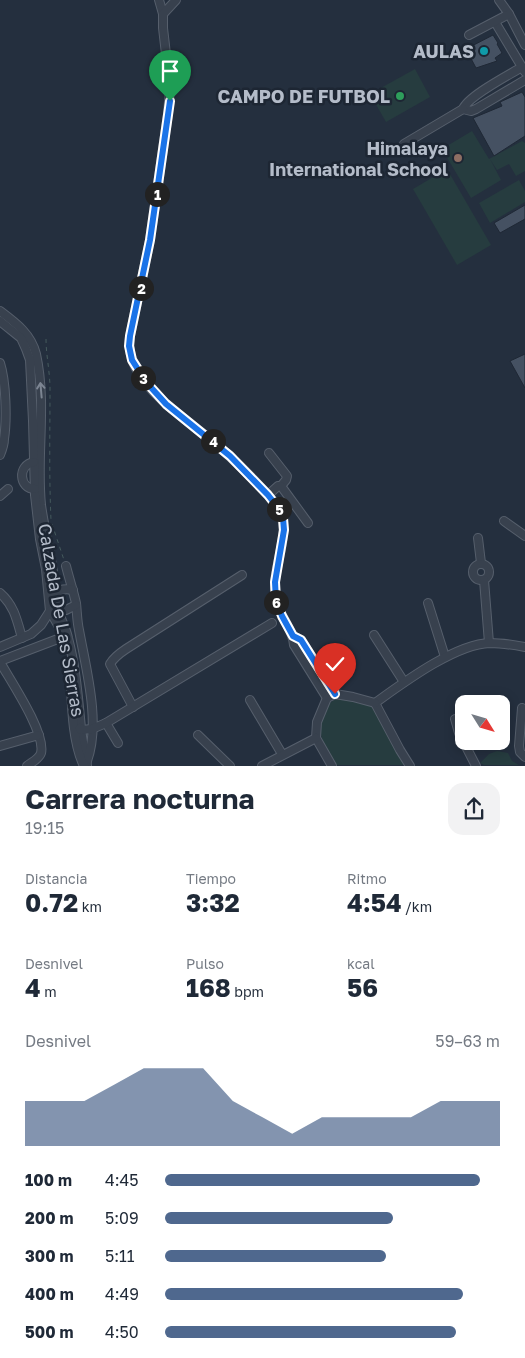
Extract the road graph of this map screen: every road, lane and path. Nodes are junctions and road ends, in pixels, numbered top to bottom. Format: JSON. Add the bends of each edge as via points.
{"nodes":[{"id":1,"x":160,"y":0,"type":"edge"},
{"id":2,"x":176,"y":0,"type":"edge"},
{"id":3,"x":499,"y":0,"type":"edge"},
{"id":4,"x":507,"y":11,"type":"junction"},
{"id":5,"x":163,"y":14,"type":"junction"},
{"id":6,"x":495,"y":22,"type":"junction"},
{"id":7,"x":469,"y":36,"type":"dead end"},
{"id":8,"x":525,"y":45,"type":"edge"},
{"id":9,"x":523,"y":70,"type":"edge"},
{"id":10,"x":525,"y":80,"type":"edge"},
{"id":11,"x":463,"y":109,"type":"junction"},
{"id":12,"x":404,"y":144,"type":"dead end"},
{"id":13,"x":0,"y":311,"type":"edge"},
{"id":14,"x":1,"y":324,"type":"edge"},
{"id":15,"x":46,"y":338,"type":"dead end"},
{"id":16,"x":0,"y":363,"type":"edge"},
{"id":17,"x":3,"y":405,"type":"edge"},
{"id":18,"x":269,"y":453,"type":"dead end"},
{"id":19,"x":0,"y":455,"type":"edge"},
{"id":20,"x":34,"y":462,"type":"junction"},
{"id":21,"x":281,"y":486,"type":"junction"},
{"id":22,"x":8,"y":489,"type":"dead end"},
{"id":23,"x":35,"y":490,"type":"junction"},
{"id":24,"x":268,"y":495,"type":"junction"},
{"id":25,"x":0,"y":496,"type":"edge"},
{"id":26,"x":504,"y":521,"type":"dead end"},
{"id":27,"x":308,"y":523,"type":"dead end"},
{"id":28,"x":525,"y":536,"type":"edge"},
{"id":29,"x":478,"y":538,"type":"dead end"},
{"id":30,"x":481,"y":563,"type":"junction"},
{"id":31,"x":66,"y":566,"type":"joint"},
{"id":32,"x":242,"y":575,"type":"dead end"},
{"id":33,"x":484,"y":580,"type":"junction"},
{"id":34,"x":72,"y":590,"type":"junction"},
{"id":35,"x":0,"y":593,"type":"edge"},
{"id":36,"x":54,"y":593,"type":"junction"},
{"id":37,"x":428,"y":603,"type":"dead end"},
{"id":38,"x":76,"y":605,"type":"junction"},
{"id":39,"x":54,"y":610,"type":"junction"},
{"id":40,"x":272,"y":623,"type":"dead end"},
{"id":41,"x":79,"y":629,"type":"junction"},
{"id":42,"x":31,"y":634,"type":"junction"},
{"id":43,"x":65,"y":635,"type":"junction"},
{"id":44,"x":374,"y":635,"type":"dead end"},
{"id":45,"x":22,"y":638,"type":"junction"},
{"id":46,"x":489,"y":643,"type":"junction"},
{"id":47,"x":37,"y":646,"type":"junction"},
{"id":48,"x":0,"y":647,"type":"edge"},
{"id":49,"x":525,"y":647,"type":"edge"},
{"id":50,"x":445,"y":657,"type":"junction"},
{"id":51,"x":0,"y":661,"type":"edge"},
{"id":52,"x":72,"y":663,"type":"junction"},
{"id":53,"x":8,"y":678,"type":"junction"},
{"id":54,"x":0,"y":680,"type":"edge"},
{"id":55,"x":404,"y":682,"type":"junction"},
{"id":56,"x":331,"y":696,"type":"junction"},
{"id":57,"x":250,"y":700,"type":"dead end"},
{"id":58,"x":375,"y":703,"type":"junction"},
{"id":59,"x":133,"y":707,"type":"junction"},
{"id":60,"x":522,"y":708,"type":"dead end"},
{"id":61,"x":73,"y":713,"type":"junction"},
{"id":62,"x":106,"y":724,"type":"junction"},
{"id":63,"x":92,"y":729,"type":"junction"},
{"id":64,"x":81,"y":730,"type":"junction"},
{"id":65,"x":39,"y":735,"type":"junction"},
{"id":66,"x":198,"y":735,"type":"dead end"},
{"id":67,"x":316,"y":738,"type":"junction"},
{"id":68,"x":118,"y":743,"type":"dead end"},
{"id":69,"x":0,"y":746,"type":"edge"},
{"id":70,"x":468,"y":750,"type":"edge"},
{"id":71,"x":282,"y":754,"type":"junction"},
{"id":72,"x":525,"y":757,"type":"edge"},
{"id":73,"x":86,"y":764,"type":"edge"},
{"id":74,"x":27,"y":766,"type":"edge"},
{"id":75,"x":230,"y":766,"type":"edge"},
{"id":76,"x":262,"y":766,"type":"edge"},
{"id":77,"x":332,"y":766,"type":"edge"},
{"id":78,"x":410,"y":766,"type":"edge"},
{"id":79,"x":476,"y":766,"type":"edge"}],
"edges":[{"from":1,"to":5,"type":"street"},
{"from":2,"to":5,"type":"street"},
{"from":3,"to":4,"type":"street"},
{"from":4,"to":6,"type":"street"},
{"from":4,"to":8,"type":"street"},
{"from":5,"to":24,"type":"street","via":[[170,89],[168,114],[150,240],[130,336],[130,353],[137,370],[166,404],[230,456]]},
{"from":6,"to":7,"type":"street"},
{"from":6,"to":9,"type":"street"},
{"from":9,"to":11,"type":"street","via":[[475,96]]},
{"from":10,"to":11,"type":"street","via":[[476,110]]},
{"from":11,"to":12,"type":"street"},
{"from":36,"to":13,"type":"street","name":"Calzada De Las Sierras","one_way":true,"via":[[39,472],[42,403],[35,353],[21,327]]},
{"from":14,"to":20,"type":"street","name":"Calzada De Las Sierras","via":[[20,338],[30,360]]},
{"from":15,"to":31,"type":"path","via":[[50,386],[51,522]]},
{"from":16,"to":17,"type":"street","via":[[4,377]]},
{"from":17,"to":19,"type":"street","via":[[4,440]]},
{"from":18,"to":21,"type":"street","via":[[287,476]]},
{"from":20,"to":23,"type":"street","name":"Calzada De Las Sierras"},
{"from":20,"to":23,"type":"street","via":[[24,467],[22,477],[27,487]]},
{"from":21,"to":24,"type":"street"},
{"from":21,"to":27,"type":"street"},
{"from":22,"to":25,"type":"street"},
{"from":23,"to":39,"type":"street","name":"Calzada De Las Sierras"},
{"from":24,"to":56,"type":"street","via":[[279,509],[284,530],[275,582],[276,601],[293,636],[301,640]]},
{"from":26,"to":28,"type":"street"},
{"from":29,"to":30,"type":"street"},
{"from":30,"to":33,"type":"street","via":[[488,569]]},
{"from":30,"to":33,"type":"street","via":[[473,569],[473,575],[477,580]]},
{"from":31,"to":34,"type":"street","name":"Calzada De Las Sierras"},
{"from":32,"to":59,"type":"street","via":[[116,656],[110,664]]},
{"from":33,"to":46,"type":"street"},
{"from":34,"to":36,"type":"street","via":[[61,589]]},
{"from":34,"to":38,"type":"street","name":"Calzada De Las Sierras"},
{"from":35,"to":45,"type":"street","via":[[8,599],[15,612]]},
{"from":36,"to":39,"type":"street","name":"Calzada De Las Sierras"},
{"from":37,"to":50,"type":"street"},
{"from":38,"to":39,"type":"street","via":[[66,610]]},
{"from":38,"to":41,"type":"street","name":"Calzada De Las Sierras"},
{"from":39,"to":42,"type":"street"},
{"from":39,"to":43,"type":"street","name":"Calzada De Las Sierras"},
{"from":40,"to":59,"type":"street"},
{"from":41,"to":43,"type":"street"},
{"from":41,"to":63,"type":"street","name":"Calzada De Las Sierras","via":[[87,668]]},
{"from":42,"to":45,"type":"street"},
{"from":42,"to":47,"type":"street"},
{"from":43,"to":47,"type":"street"},
{"from":43,"to":52,"type":"street","name":"Calzada De Las Sierras"},
{"from":44,"to":55,"type":"street"},
{"from":45,"to":48,"type":"street"},
{"from":46,"to":49,"type":"street"},
{"from":46,"to":50,"type":"street"},
{"from":47,"to":51,"type":"street"},
{"from":50,"to":55,"type":"street"},
{"from":51,"to":53,"type":"street"},
{"from":52,"to":61,"type":"street","name":"Calzada De Las Sierras"},
{"from":52,"to":64,"type":"street","name":"Calzada De Las Sierras"},
{"from":53,"to":54,"type":"street"},
{"from":53,"to":65,"type":"street"},
{"from":55,"to":58,"type":"street"},
{"from":56,"to":58,"type":"street"},
{"from":56,"to":67,"type":"street","via":[[317,722]]},
{"from":57,"to":71,"type":"street"},
{"from":58,"to":78,"type":"street"},
{"from":59,"to":62,"type":"street"},
{"from":60,"to":72,"type":"street","via":[[519,746]]},
{"from":61,"to":64,"type":"street"},
{"from":61,"to":73,"type":"street","name":"Calzada De Las Sierras","via":[[79,756]]},
{"from":62,"to":63,"type":"street"},
{"from":62,"to":68,"type":"street"},
{"from":63,"to":64,"type":"street"},
{"from":63,"to":73,"type":"street","name":"Calzada De Las Sierras"},
{"from":64,"to":73,"type":"street","name":"Calzada De Las Sierras"},
{"from":65,"to":69,"type":"street"},
{"from":65,"to":74,"type":"street","via":[[42,750],[39,758]]},
{"from":66,"to":75,"type":"street"},
{"from":67,"to":71,"type":"street"},
{"from":67,"to":77,"type":"street"},
{"from":70,"to":79,"type":"street"},
{"from":71,"to":76,"type":"street"}]}
